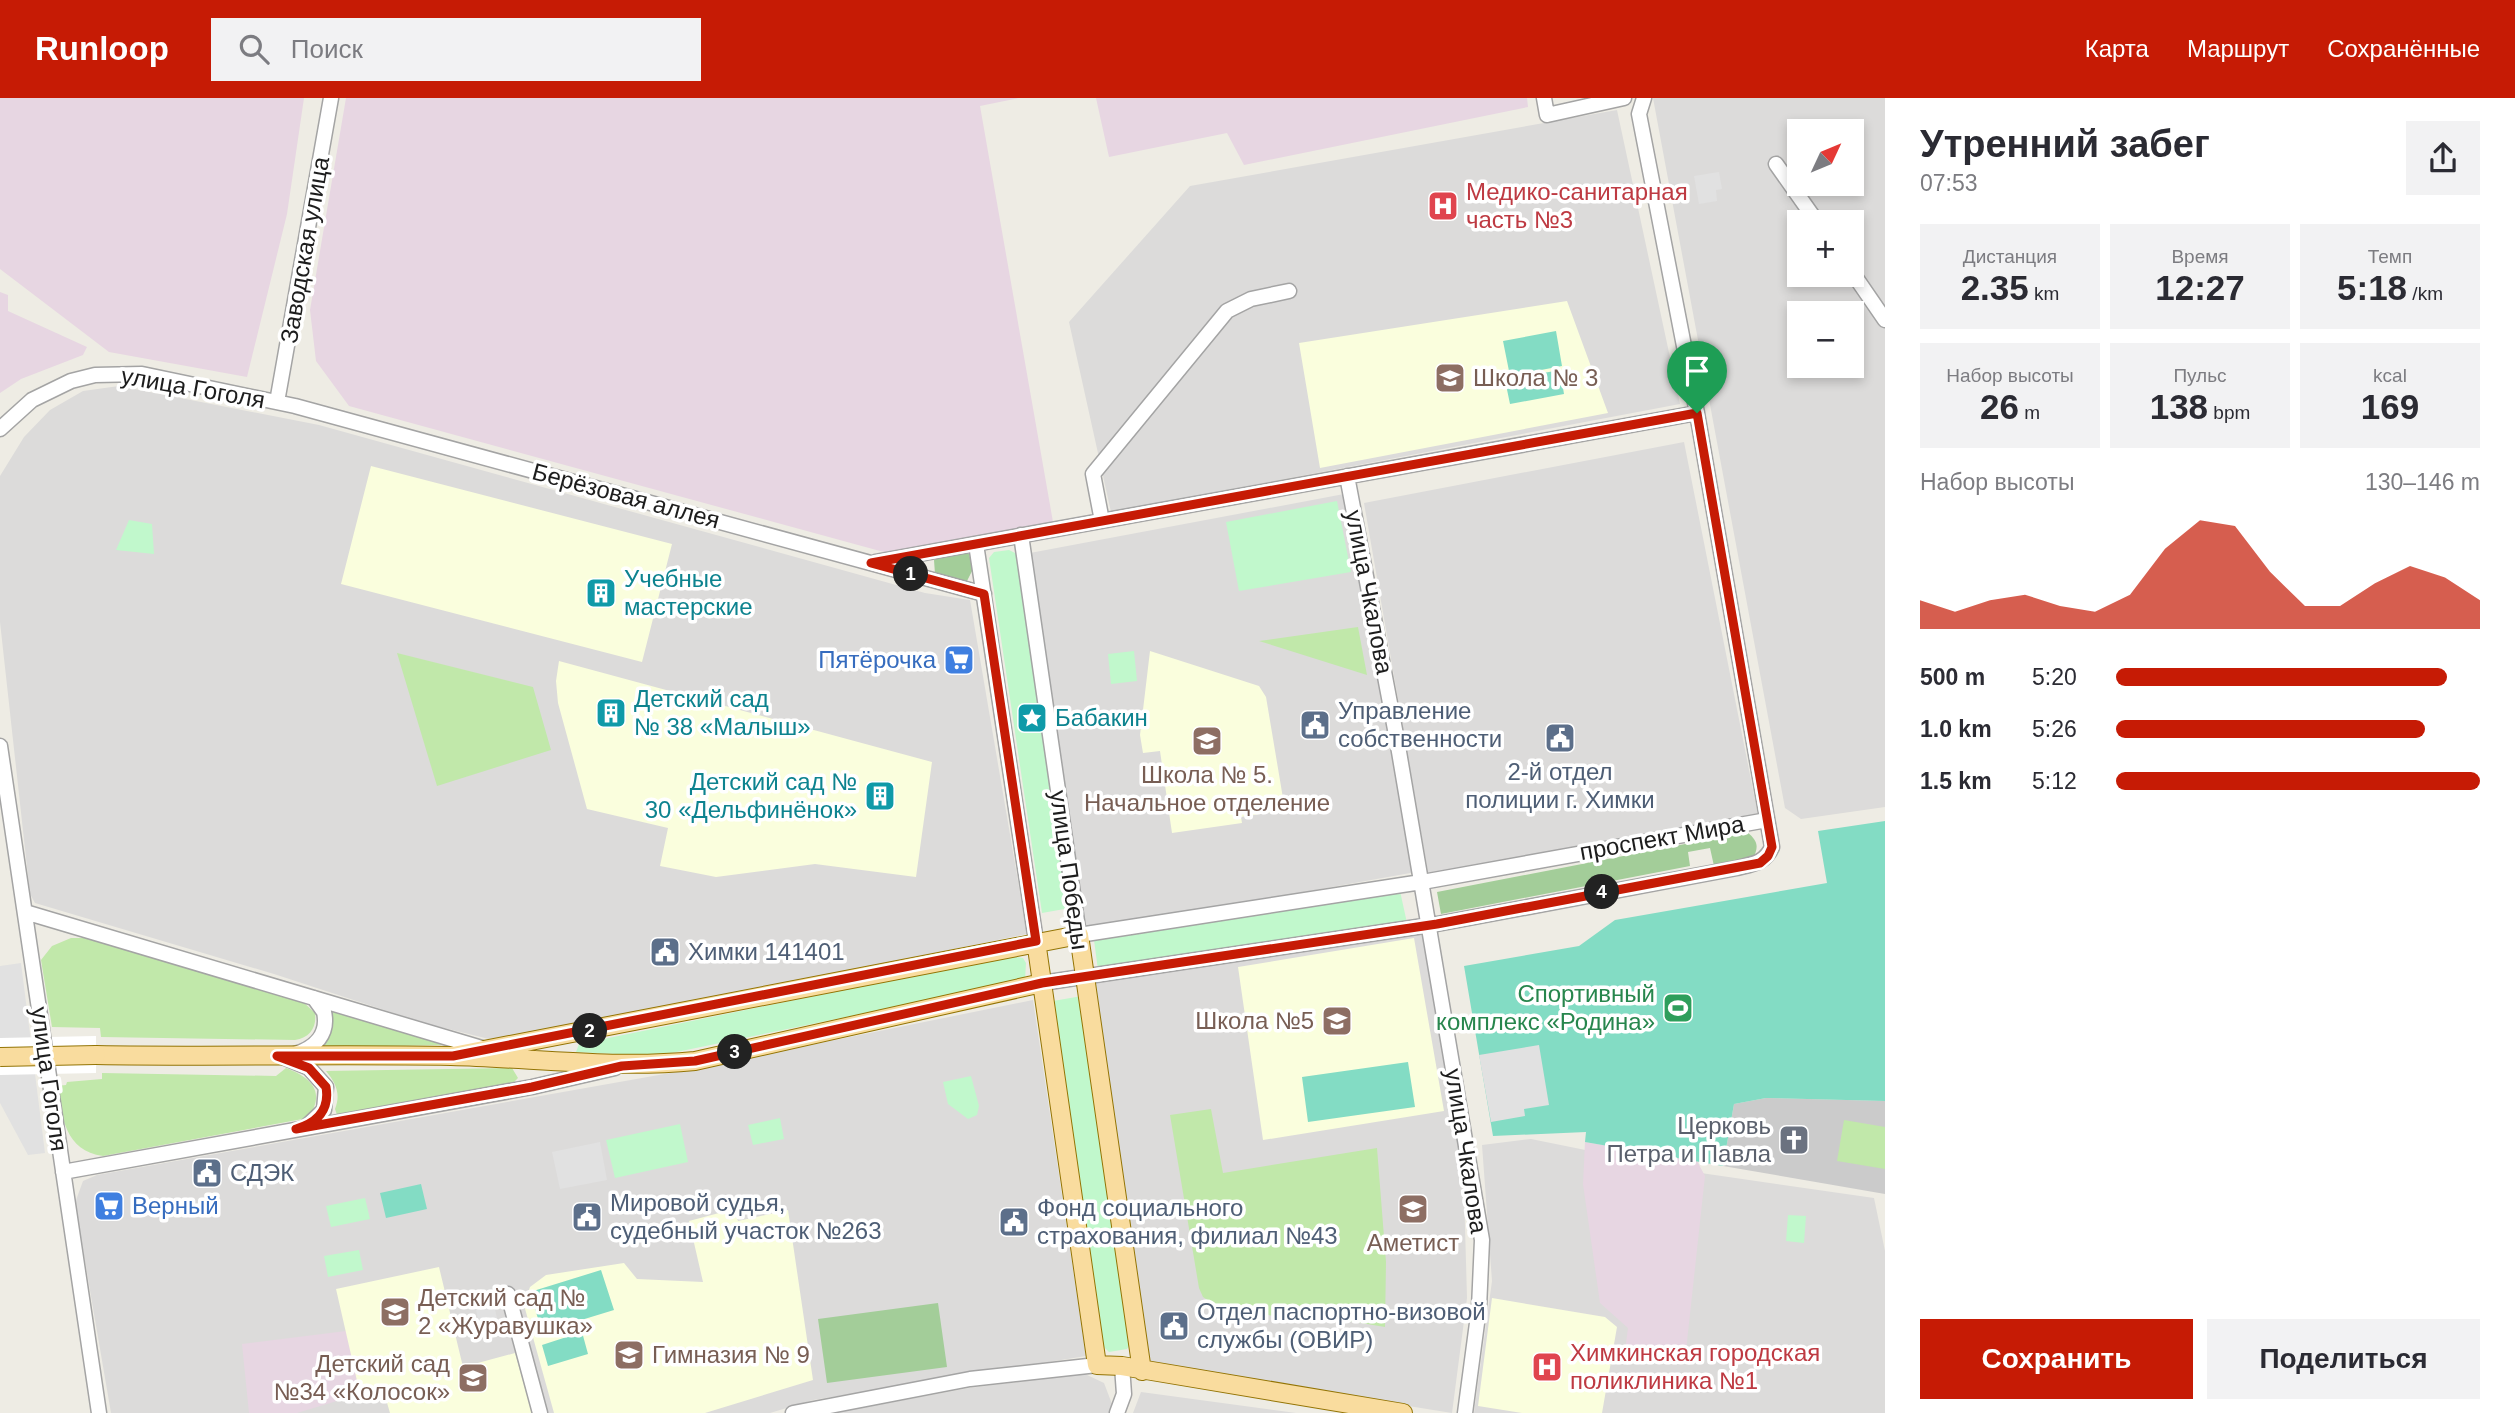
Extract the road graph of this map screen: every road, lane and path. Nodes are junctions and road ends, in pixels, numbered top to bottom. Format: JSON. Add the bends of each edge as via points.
{"nodes":[{"id":1,"x":331,"y":98,"type":"edge"},
{"id":2,"x":1544,"y":98,"type":"edge"},
{"id":3,"x":1624,"y":98,"type":"edge"},
{"id":4,"x":1644,"y":98,"type":"edge"},
{"id":5,"x":1776,"y":164,"type":"dead end"},
{"id":6,"x":1809,"y":210,"type":"edge"},
{"id":7,"x":1862,"y":287,"type":"edge"},
{"id":8,"x":1289,"y":291,"type":"dead end"},
{"id":9,"x":1885,"y":320,"type":"edge"},
{"id":10,"x":277,"y":402,"type":"junction"},
{"id":11,"x":1697,"y":413,"type":"junction"},
{"id":12,"x":0,"y":429,"type":"edge"},
{"id":13,"x":1347,"y":477,"type":"junction"},
{"id":14,"x":1102,"y":521,"type":"junction"},
{"id":15,"x":1021,"y":536,"type":"junction"},
{"id":16,"x":976,"y":544,"type":"junction"},
{"id":17,"x":871,"y":563,"type":"junction"},
{"id":18,"x":984,"y":594,"type":"junction"},
{"id":19,"x":0,"y":746,"type":"edge"},
{"id":20,"x":1767,"y":820,"type":"junction"},
{"id":21,"x":1419,"y":882,"type":"junction"},
{"id":22,"x":24,"y":912,"type":"junction"},
{"id":23,"x":1426,"y":925,"type":"junction"},
{"id":24,"x":1079,"y":935,"type":"junction"},
{"id":25,"x":1036,"y":941,"type":"junction"},
{"id":26,"x":1085,"y":977,"type":"junction"},
{"id":27,"x":1042,"y":983,"type":"junction"},
{"id":28,"x":314,"y":998,"type":"junction"},
{"id":29,"x":490,"y":1050,"type":"junction"},
{"id":30,"x":0,"y":1056,"type":"edge"},
{"id":31,"x":277,"y":1056,"type":"junction"},
{"id":32,"x":453,"y":1056,"type":"junction"},
{"id":33,"x":622,"y":1066,"type":"junction"},
{"id":34,"x":296,"y":1129,"type":"junction"},
{"id":35,"x":63,"y":1172,"type":"junction"},
{"id":36,"x":508,"y":1294,"type":"dead end"},
{"id":37,"x":1097,"y":1365,"type":"junction"},
{"id":38,"x":1122,"y":1366,"type":"junction"},
{"id":39,"x":1142,"y":1371,"type":"junction"},
{"id":40,"x":800,"y":1412,"type":"edge"},
{"id":41,"x":99,"y":1413,"type":"edge"},
{"id":42,"x":540,"y":1413,"type":"edge"},
{"id":43,"x":1116,"y":1413,"type":"edge"},
{"id":44,"x":1403,"y":1413,"type":"edge"},
{"id":45,"x":1465,"y":1413,"type":"edge"}],
"edges":[{"from":1,"to":10,"type":"street","name":"Заводская улица"},
{"from":2,"to":3,"type":"street","via":[[1547,115]]},
{"from":4,"to":11,"type":"street","via":[[1639,114]]},
{"from":5,"to":6,"type":"street"},
{"from":7,"to":9,"type":"street"},
{"from":8,"to":14,"type":"street","via":[[1251,299],[1227,311],[1166,383],[1093,474]]},
{"from":10,"to":12,"type":"street","name":"улица Гоголя","via":[[142,374],[95,375],[32,400]]},
{"from":10,"to":17,"type":"street","name":"Берёзовая аллея"},
{"from":11,"to":13,"type":"street","name":"Берёзовая аллея"},
{"from":11,"to":20,"type":"street"},
{"from":13,"to":14,"type":"street","name":"Берёзовая аллея"},
{"from":13,"to":21,"type":"street","name":"улица Чкалова"},
{"from":14,"to":15,"type":"street","name":"Берёзовая аллея"},
{"from":15,"to":16,"type":"street","name":"Берёзовая аллея"},
{"from":15,"to":24,"type":"street","name":"улица Победы"},
{"from":16,"to":17,"type":"street","name":"Берёзовая аллея"},
{"from":16,"to":18,"type":"street","name":"улица Победы"},
{"from":17,"to":18,"type":"street"},
{"from":18,"to":25,"type":"street","name":"улица Победы"},
{"from":19,"to":22,"type":"street","name":"улица Гоголя"},
{"from":20,"to":21,"type":"street","name":"проспект Мира"},
{"from":20,"to":23,"type":"street","name":"проспект Мира","via":[[1772,847],[1760,863]]},
{"from":21,"to":23,"type":"street","name":"улица Чкалова"},
{"from":21,"to":24,"type":"street","name":"проспект Мира"},
{"from":22,"to":28,"type":"street"},
{"from":22,"to":35,"type":"street","name":"улица Гоголя"},
{"from":23,"to":26,"type":"street","name":"проспект Мира"},
{"from":23,"to":45,"type":"street","name":"улица Чкалова","via":[[1482,1240],[1479,1308]]},
{"from":24,"to":25,"type":"main road","name":"проспект Мира"},
{"from":24,"to":26,"type":"main road","name":"улица Победы"},
{"from":25,"to":27,"type":"main road","name":"улица Победы"},
{"from":25,"to":29,"type":"main road","name":"проспект Мира"},
{"from":26,"to":27,"type":"street","name":"проспект Мира"},
{"from":26,"to":39,"type":"main road","name":"улица Победы"},
{"from":27,"to":33,"type":"main road","name":"проспект Мира","via":[[695,1061]]},
{"from":27,"to":37,"type":"main road","name":"улица Победы"},
{"from":28,"to":29,"type":"street"},
{"from":28,"to":31,"type":"street","via":[[326,1017],[320,1038],[304,1051]]},
{"from":29,"to":32,"type":"main road","name":"проспект Мира"},
{"from":30,"to":31,"type":"main road","name":"проспект Мира","bridge":true},
{"from":31,"to":32,"type":"main road","name":"проспект Мира"},
{"from":31,"to":34,"type":"street","via":[[309,1068],[326,1087],[326,1105],[320,1116]]},
{"from":32,"to":33,"type":"main road","name":"проспект Мира"},
{"from":33,"to":34,"type":"street","via":[[532,1087]]},
{"from":34,"to":35,"type":"street"},
{"from":35,"to":41,"type":"street","name":"улица Гоголя"},
{"from":36,"to":42,"type":"street"},
{"from":37,"to":38,"type":"main road"},
{"from":37,"to":40,"type":"street","via":[[970,1379]]},
{"from":38,"to":39,"type":"main road"},
{"from":38,"to":43,"type":"street","via":[[1124,1394]]},
{"from":39,"to":44,"type":"main road"}]}
